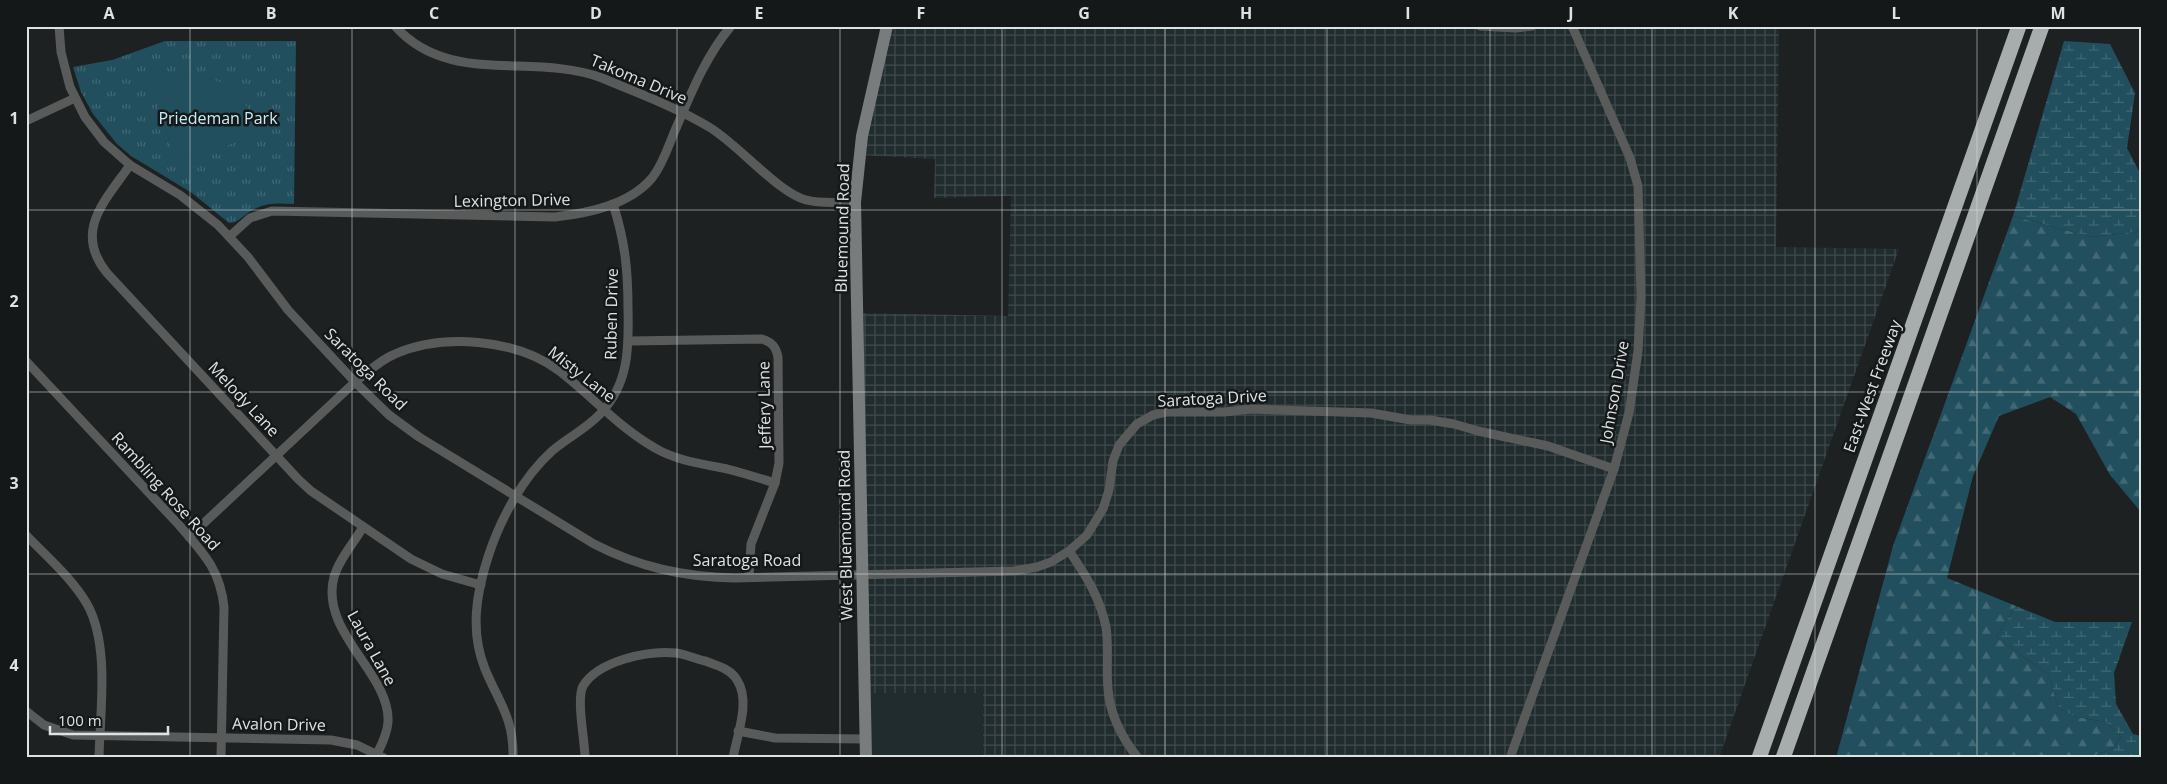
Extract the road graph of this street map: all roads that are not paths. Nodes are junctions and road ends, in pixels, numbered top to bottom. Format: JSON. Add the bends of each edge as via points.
{"nodes":[{"id":1,"x":59,"y":26,"type":"edge"},
{"id":2,"x":395,"y":26,"type":"edge"},
{"id":3,"x":731,"y":26,"type":"edge"},
{"id":4,"x":887,"y":26,"type":"edge"},
{"id":5,"x":1480,"y":26,"type":"edge"},
{"id":6,"x":1532,"y":26,"type":"edge"},
{"id":7,"x":1572,"y":26,"type":"edge"},
{"id":8,"x":2019,"y":26,"type":"edge"},
{"id":9,"x":2042,"y":26,"type":"edge"},
{"id":10,"x":75,"y":98,"type":"junction"},
{"id":11,"x":682,"y":113,"type":"junction"},
{"id":12,"x":26,"y":121,"type":"edge"},
{"id":13,"x":130,"y":165,"type":"junction"},
{"id":14,"x":855,"y":202,"type":"junction"},
{"id":15,"x":613,"y":204,"type":"junction"},
{"id":16,"x":230,"y":236,"type":"junction"},
{"id":17,"x":857,"y":313,"type":"joint"},
{"id":18,"x":629,"y":341,"type":"junction"},
{"id":19,"x":26,"y":361,"type":"edge"},
{"id":20,"x":355,"y":382,"type":"junction"},
{"id":21,"x":604,"y":410,"type":"junction"},
{"id":22,"x":277,"y":456,"type":"junction"},
{"id":23,"x":1614,"y":469,"type":"junction"},
{"id":24,"x":775,"y":483,"type":"junction"},
{"id":25,"x":517,"y":497,"type":"junction"},
{"id":26,"x":363,"y":527,"type":"junction"},
{"id":27,"x":26,"y":535,"type":"edge"},
{"id":28,"x":189,"y":537,"type":"junction"},
{"id":29,"x":1070,"y":551,"type":"junction"},
{"id":30,"x":862,"y":575,"type":"junction"},
{"id":31,"x":749,"y":577,"type":"junction"},
{"id":32,"x":481,"y":585,"type":"junction"},
{"id":33,"x":26,"y":711,"type":"edge"},
{"id":34,"x":738,"y":731,"type":"junction"},
{"id":35,"x":99,"y":736,"type":"junction"},
{"id":36,"x":222,"y":738,"type":"junction"},
{"id":37,"x":866,"y":739,"type":"junction"},
{"id":38,"x":379,"y":757,"type":"edge"},
{"id":39,"x":99,"y":758,"type":"edge"},
{"id":40,"x":222,"y":758,"type":"edge"},
{"id":41,"x":513,"y":758,"type":"edge"},
{"id":42,"x":585,"y":758,"type":"edge"},
{"id":43,"x":733,"y":758,"type":"edge"},
{"id":44,"x":866,"y":758,"type":"edge"},
{"id":45,"x":1138,"y":758,"type":"edge"},
{"id":46,"x":1510,"y":758,"type":"edge"},
{"id":47,"x":1758,"y":758,"type":"edge"},
{"id":48,"x":1782,"y":758,"type":"edge"}],
"edges":[{"from":1,"to":10,"type":"street","name":"Saratoga Road","via":[[65,72]]},
{"from":2,"to":11,"type":"street","name":"Takoma Drive","via":[[420,48],[452,61],[553,66],[587,72]]},
{"from":3,"to":11,"type":"street","name":"Lexington Drive","via":[[708,58]]},
{"from":4,"to":14,"type":"main road","name":"Bluemound Road","via":[[862,136]]},
{"from":5,"to":6,"type":"street"},
{"from":7,"to":23,"type":"street","name":"Johnson Drive","via":[[1630,158],[1639,197],[1641,296],[1638,351],[1629,412]]},
{"from":8,"to":47,"type":"highway","name":"East-West Freeway"},
{"from":9,"to":48,"type":"highway"},
{"from":10,"to":12,"type":"street"},
{"from":10,"to":13,"type":"street","name":"Saratoga Road","via":[[94,130]]},
{"from":11,"to":14,"type":"street","name":"Takoma Drive","via":[[718,132],[792,194],[812,201]]},
{"from":11,"to":15,"type":"street","name":"Lexington Drive","via":[[651,179]]},
{"from":13,"to":16,"type":"street","name":"Saratoga Road","via":[[180,194]]},
{"from":13,"to":22,"type":"street","name":"Melody Lane","via":[[94,220],[92,243],[97,258],[107,273]]},
{"from":14,"to":17,"type":"main road","name":"Bluemound Road"},
{"from":15,"to":16,"type":"street","name":"Lexington Drive","via":[[555,217],[272,211],[250,218]]},
{"from":15,"to":18,"type":"street","name":"Ruben Drive","via":[[627,264]]},
{"from":16,"to":20,"type":"street","name":"Saratoga Road","via":[[288,310]]},
{"from":17,"to":30,"type":"main road","name":"West Bluemound Road"},
{"from":18,"to":21,"type":"street","name":"Ruben Drive","via":[[624,376]]},
{"from":18,"to":24,"type":"street","name":"Jeffery Lane","via":[[762,339],[774,345],[778,357],[780,449]]},
{"from":19,"to":28,"type":"street","name":"Rambling Rose Road"},
{"from":20,"to":21,"type":"street","name":"Misty Lane","via":[[384,360],[411,348],[443,342],[484,343],[515,349],[540,359],[558,370]]},
{"from":20,"to":22,"type":"street","name":"Misty Lane"},
{"from":20,"to":25,"type":"street","name":"Saratoga Road","via":[[403,426]]},
{"from":21,"to":24,"type":"street","name":"Misty Lane","via":[[646,443],[668,454]]},
{"from":21,"to":25,"type":"street","name":"Ruben Drive","via":[[547,456]]},
{"from":22,"to":26,"type":"street","name":"Melody Lane","via":[[312,491]]},
{"from":22,"to":28,"type":"street","name":"Misty Lane"},
{"from":23,"to":29,"type":"street","name":"Saratoga Drive","via":[[1548,446],[1430,420],[1251,409],[1166,412],[1137,424],[1122,440],[1112,461],[1109,490],[1102,509],[1087,535]]},
{"from":23,"to":46,"type":"street","name":"Johnson Drive"},
{"from":24,"to":31,"type":"street","name":"Jeffery Lane","via":[[751,544]]},
{"from":25,"to":31,"type":"street","name":"Saratoga Road","via":[[594,544],[647,567],[696,576]]},
{"from":25,"to":32,"type":"street","name":"Ruben Drive","via":[[498,531]]},
{"from":26,"to":32,"type":"street","name":"Melody Lane","via":[[410,559]]},
{"from":26,"to":38,"type":"street","name":"Laura Lane","via":[[338,567],[333,602],[339,623],[380,690],[386,706],[388,722]]},
{"from":27,"to":35,"type":"street","via":[[81,595],[96,627],[101,660]]},
{"from":28,"to":36,"type":"street","name":"Rambling Rose Road","via":[[210,560],[222,594]]},
{"from":29,"to":30,"type":"street","name":"Saratoga Drive","via":[[1044,565],[1014,571]]},
{"from":29,"to":45,"type":"street","via":[[1098,600],[1107,637],[1112,713],[1122,736]]},
{"from":30,"to":31,"type":"street","name":"Saratoga Road"},
{"from":30,"to":37,"type":"main road","name":"West Bluemound Road"},
{"from":32,"to":41,"type":"street","name":"Ruben Drive","via":[[476,616],[477,642],[511,728]]},
{"from":33,"to":35,"type":"street","name":"Avalon Drive","via":[[44,725],[64,732]]},
{"from":34,"to":37,"type":"street","via":[[775,738]]},
{"from":34,"to":42,"type":"street","via":[[744,700],[737,680],[721,666],[677,653],[652,653],[618,661],[596,673],[583,687],[580,702]]},
{"from":34,"to":43,"type":"street"},
{"from":35,"to":36,"type":"street","name":"Avalon Drive"},
{"from":35,"to":39,"type":"street"},
{"from":36,"to":38,"type":"street","name":"Avalon Drive","via":[[330,740],[357,745]]},
{"from":36,"to":40,"type":"street","name":"Rambling Rose Road"},
{"from":37,"to":44,"type":"main road","name":"West Bluemound Road"}]}
